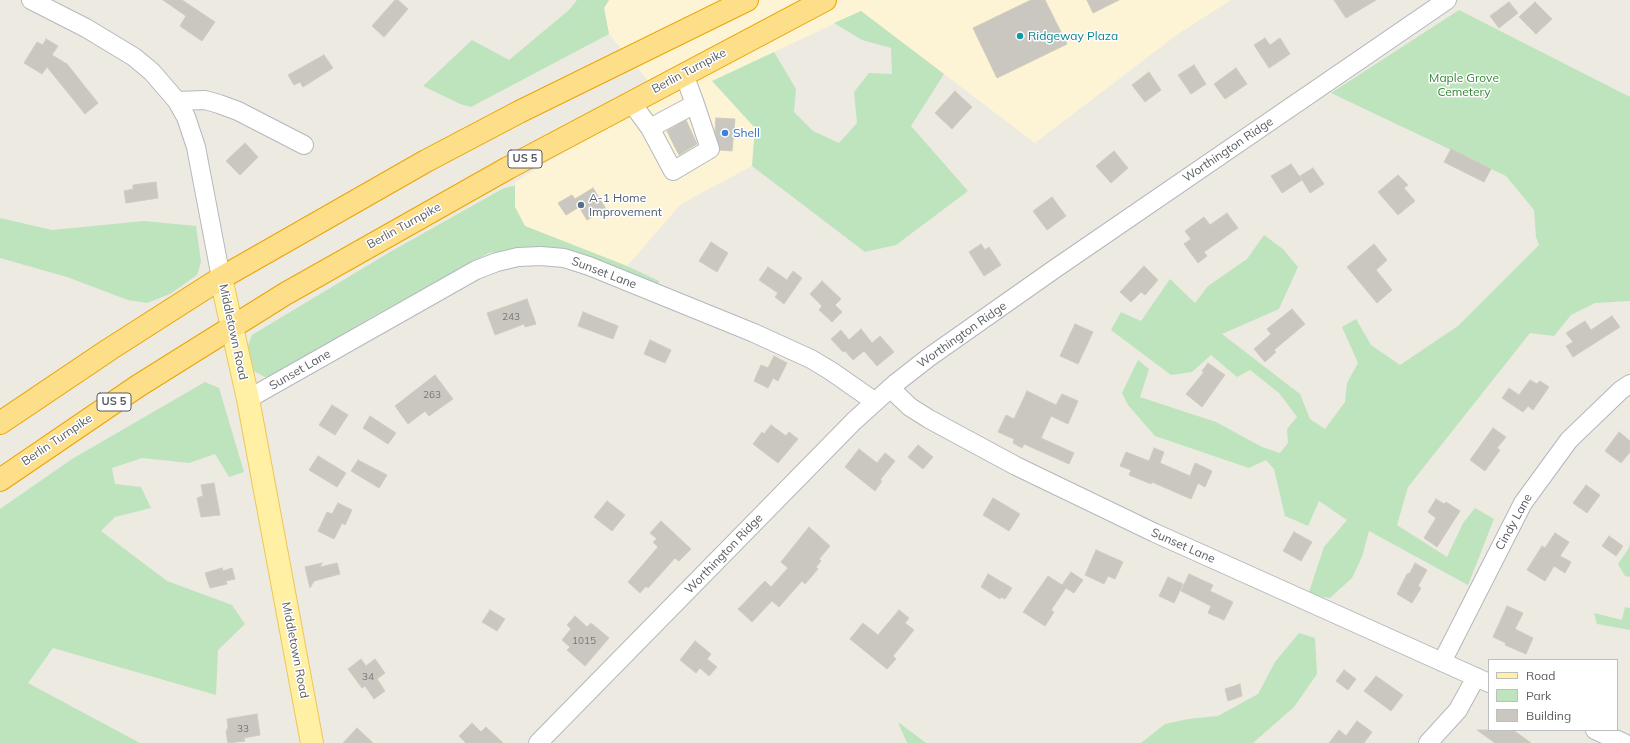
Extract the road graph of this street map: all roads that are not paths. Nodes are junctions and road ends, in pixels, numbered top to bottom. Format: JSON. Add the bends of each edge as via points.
{"nodes":[{"id":1,"x":31,"y":0,"type":"edge"},
{"id":2,"x":747,"y":0,"type":"edge"},
{"id":3,"x":825,"y":0,"type":"edge"},
{"id":4,"x":1447,"y":0,"type":"edge"},
{"id":5,"x":684,"y":74,"type":"junction"},
{"id":6,"x":177,"y":101,"type":"junction"},
{"id":7,"x":631,"y":102,"type":"junction"},
{"id":8,"x":695,"y":104,"type":"junction"},
{"id":9,"x":650,"y":128,"type":"junction"},
{"id":10,"x":304,"y":145,"type":"dead end"},
{"id":11,"x":221,"y":278,"type":"junction"},
{"id":12,"x":231,"y":327,"type":"junction"},
{"id":13,"x":1630,"y":384,"type":"edge"},
{"id":14,"x":890,"y":388,"type":"junction"},
{"id":15,"x":248,"y":399,"type":"junction"},
{"id":16,"x":874,"y":402,"type":"junction"},
{"id":17,"x":0,"y":423,"type":"edge"},
{"id":18,"x":0,"y":480,"type":"edge"},
{"id":19,"x":1442,"y":662,"type":"junction"},
{"id":20,"x":1483,"y":680,"type":"edge"},
{"id":21,"x":1597,"y":731,"type":"edge"},
{"id":22,"x":312,"y":743,"type":"edge"},
{"id":23,"x":538,"y":743,"type":"edge"},
{"id":24,"x":1428,"y":743,"type":"edge"},
{"id":25,"x":1624,"y":743,"type":"edge"}],
"edges":[{"from":1,"to":6,"type":"street","name":"Middletown Road","via":[[86,28],[134,57],[152,72]]},
{"from":2,"to":11,"type":"highway","via":[[479,132]]},
{"from":3,"to":5,"type":"highway","name":"Berlin Turnpike","number":"US 5"},
{"from":4,"to":14,"type":"street","name":"Worthington Ridge","via":[[1056,268],[928,358]]},
{"from":5,"to":7,"type":"highway","name":"Berlin Turnpike","number":"US 5"},
{"from":5,"to":8,"type":"street"},
{"from":6,"to":10,"type":"street","via":[[205,100],[220,104]]},
{"from":6,"to":11,"type":"street","name":"Middletown Road","via":[[186,116],[196,147]]},
{"from":7,"to":9,"type":"street"},
{"from":7,"to":12,"type":"highway","name":"Berlin Turnpike","number":"US 5","via":[[391,233]]},
{"from":8,"to":9,"type":"street"},
{"from":8,"to":9,"type":"street","via":[[698,132],[710,149],[673,171],[668,149]]},
{"from":11,"to":12,"type":"main road","name":"Middletown Road"},
{"from":11,"to":17,"type":"highway"},
{"from":12,"to":15,"type":"main road","name":"Middletown Road"},
{"from":12,"to":18,"type":"highway","name":"Berlin Turnpike","number":"US 5","via":[[76,427]]},
{"from":13,"to":19,"type":"street","name":"Cindy Lane","via":[[1569,440],[1523,504]]},
{"from":14,"to":16,"type":"street","name":"Worthington Ridge"},
{"from":14,"to":19,"type":"street","name":"Sunset Lane","via":[[910,407],[929,420],[1016,466],[1155,533]]},
{"from":15,"to":16,"type":"street","name":"Sunset Lane","via":[[476,270],[518,257],[541,256],[564,258],[589,266],[754,333],[811,359]]},
{"from":15,"to":22,"type":"main road","name":"Middletown Road"},
{"from":16,"to":23,"type":"street","name":"Worthington Ridge"},
{"from":19,"to":20,"type":"street","name":"Sunset Lane"},
{"from":20,"to":24,"type":"street"},
{"from":21,"to":25,"type":"street"}]}
